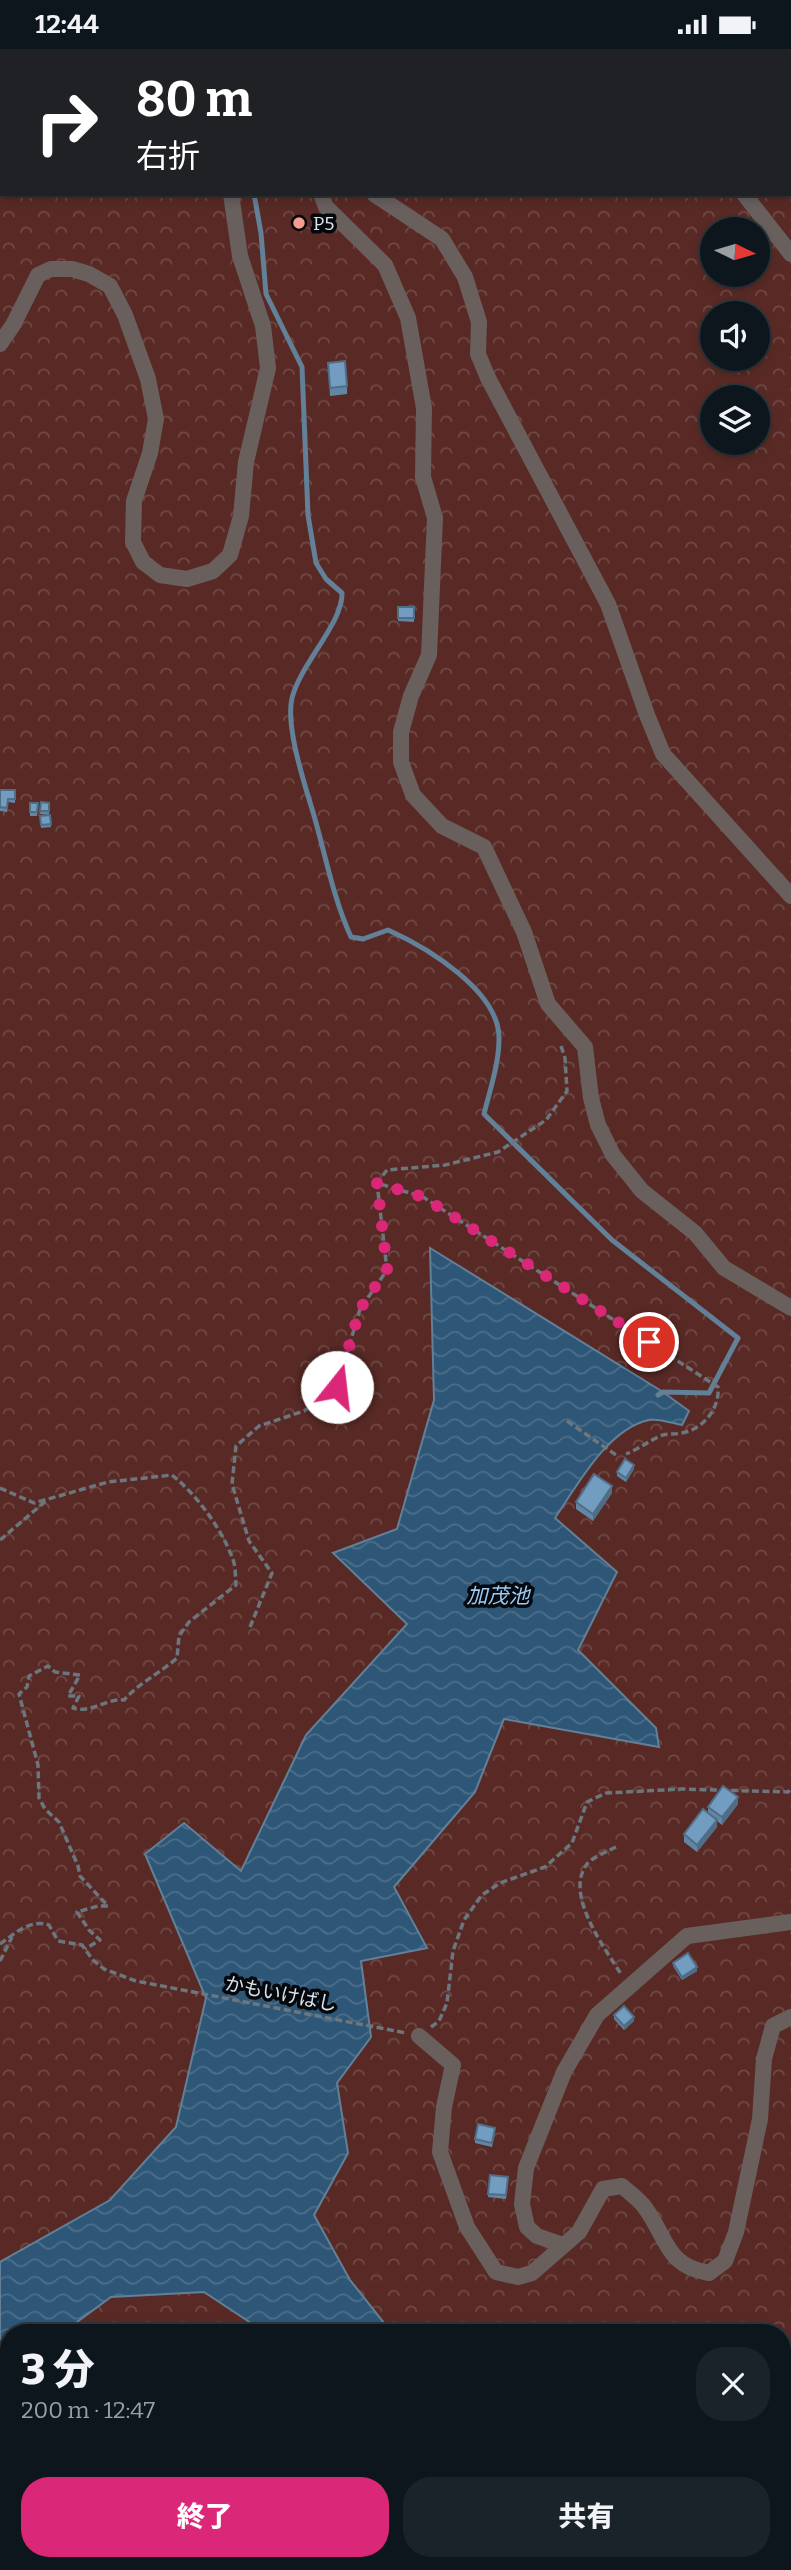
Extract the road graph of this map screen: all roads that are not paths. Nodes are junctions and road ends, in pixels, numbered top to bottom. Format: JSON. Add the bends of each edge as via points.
{"nodes":[{"id":1,"x":231,"y":196,"type":"edge"},
{"id":2,"x":322,"y":196,"type":"edge"},
{"id":3,"x":377,"y":196,"type":"edge"},
{"id":4,"x":746,"y":196,"type":"edge"},
{"id":5,"x":791,"y":254,"type":"edge"},
{"id":6,"x":0,"y":344,"type":"edge"},
{"id":7,"x":791,"y":895,"type":"edge"},
{"id":8,"x":791,"y":1308,"type":"edge"},
{"id":9,"x":791,"y":1922,"type":"edge"},
{"id":10,"x":791,"y":2017,"type":"edge"},
{"id":11,"x":419,"y":2036,"type":"road end"},
{"id":12,"x":563,"y":2245,"type":"junction"}],
"edges":[{"from":1,"to":6,"type":"street","via":[[240,256],[263,326],[268,368],[246,462],[241,516],[230,555],[213,571],[187,579],[160,575],[144,562],[133,542],[134,502],[156,419],[148,379],[110,286],[72,269],[51,269],[38,275]]},
{"from":2,"to":8,"type":"street","via":[[326,207],[385,265],[408,318],[424,408],[423,477],[435,518],[429,655],[401,732],[401,762],[414,795],[442,826],[484,848],[524,932],[548,1004],[586,1047],[591,1098],[613,1155],[642,1191],[695,1233],[724,1268]]},
{"from":3,"to":7,"type":"street","via":[[442,239],[466,277],[479,322],[478,353],[488,378],[608,604],[663,754]]},
{"from":4,"to":5,"type":"street"},
{"from":9,"to":12,"type":"street","via":[[687,1936],[597,2015],[564,2072],[526,2168],[522,2204],[527,2227],[537,2236]]},
{"from":10,"to":12,"type":"street","via":[[774,2026],[764,2059],[760,2119],[736,2232],[725,2261],[709,2273],[676,2260],[643,2204],[622,2186],[603,2189],[579,2232]]},
{"from":11,"to":12,"type":"street","via":[[453,2064],[443,2106],[440,2152],[467,2227],[496,2272],[518,2277],[532,2273]]}]}
